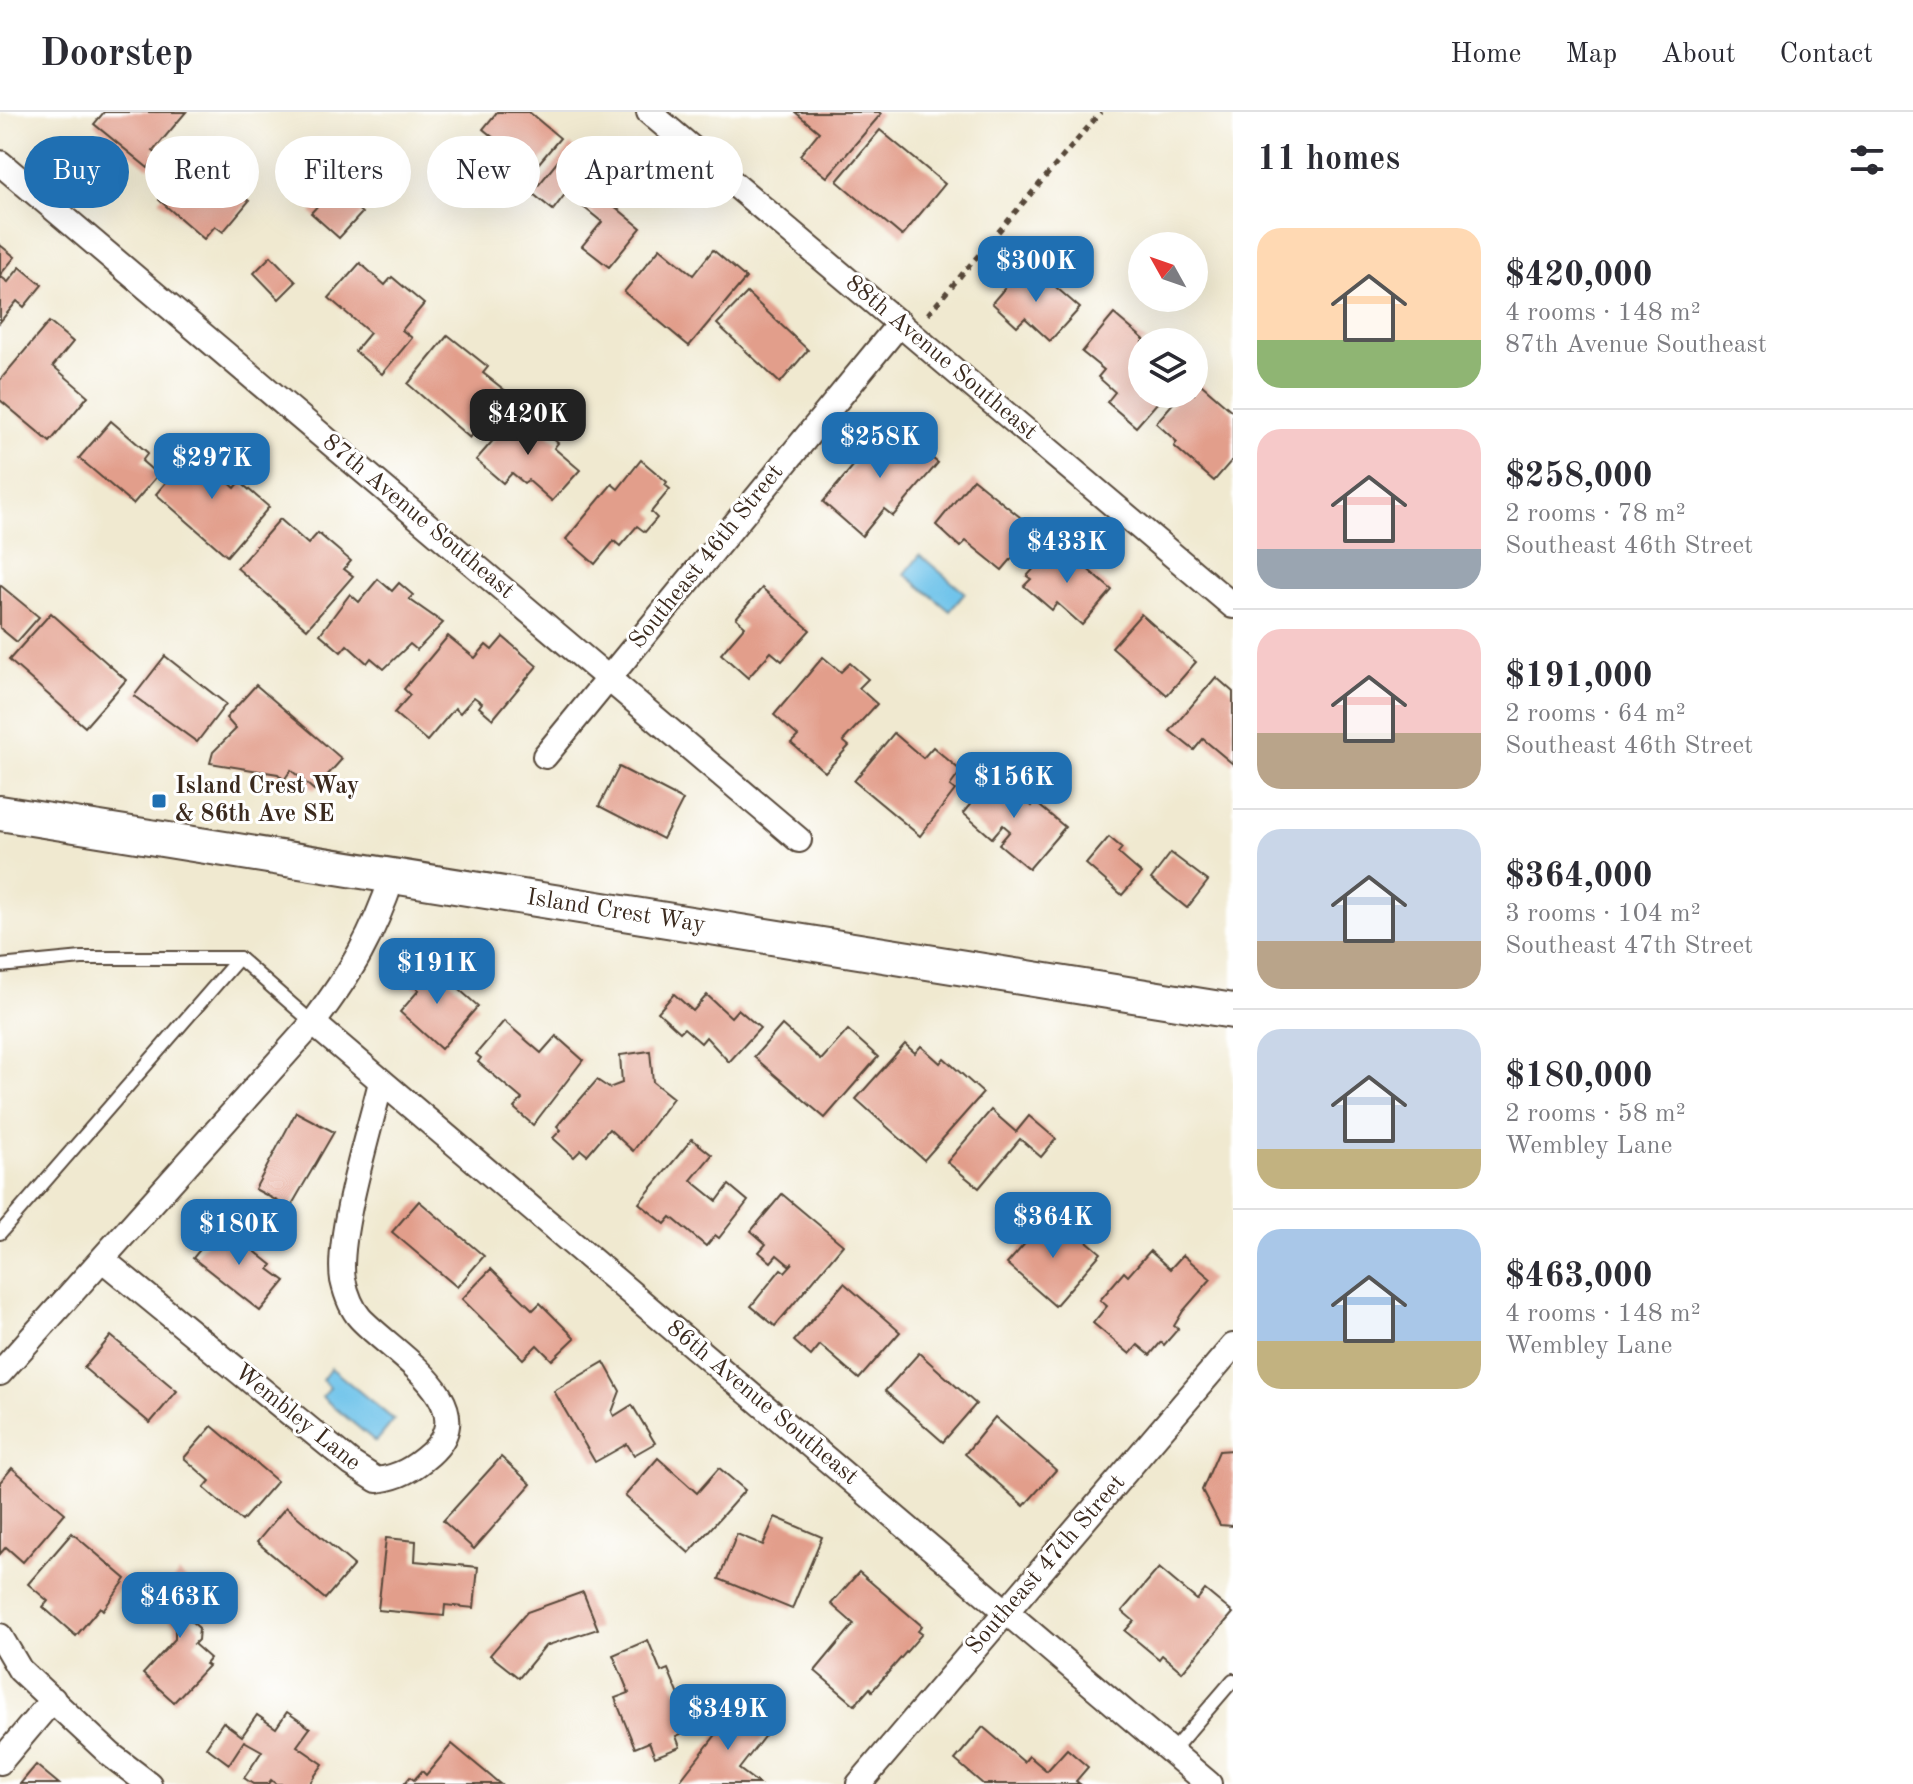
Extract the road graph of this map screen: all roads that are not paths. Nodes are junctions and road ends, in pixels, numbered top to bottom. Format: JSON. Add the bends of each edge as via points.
{"nodes":[{"id":1,"x":649,"y":112,"type":"edge"},
{"id":2,"x":0,"y":163,"type":"edge"},
{"id":3,"x":906,"y":328,"type":"junction"},
{"id":4,"x":1233,"y":606,"type":"edge"},
{"id":5,"x":608,"y":677,"type":"junction"},
{"id":6,"x":545,"y":756,"type":"dead end"},
{"id":7,"x":0,"y":813,"type":"edge"},
{"id":8,"x":799,"y":840,"type":"dead end"},
{"id":9,"x":393,"y":876,"type":"junction"},
{"id":10,"x":239,"y":958,"type":"junction"},
{"id":11,"x":0,"y":966,"type":"edge"},
{"id":12,"x":1233,"y":1011,"type":"edge"},
{"id":13,"x":313,"y":1023,"type":"junction"},
{"id":14,"x":381,"y":1082,"type":"junction"},
{"id":15,"x":0,"y":1233,"type":"edge"},
{"id":16,"x":103,"y":1260,"type":"junction"},
{"id":17,"x":1233,"y":1346,"type":"edge"},
{"id":18,"x":0,"y":1373,"type":"edge"},
{"id":19,"x":1007,"y":1610,"type":"junction"},
{"id":20,"x":0,"y":1636,"type":"edge"},
{"id":21,"x":1233,"y":1680,"type":"edge"},
{"id":22,"x":53,"y":1699,"type":"junction"},
{"id":23,"x":1172,"y":1751,"type":"junction"},
{"id":24,"x":0,"y":1762,"type":"edge"},
{"id":25,"x":136,"y":1779,"type":"edge"},
{"id":26,"x":859,"y":1784,"type":"edge"},
{"id":27,"x":1209,"y":1784,"type":"edge"}],
"edges":[{"from":1,"to":3,"type":"street","name":"88th Avenue Southeast"},
{"from":2,"to":5,"type":"street","name":"87th Avenue Southeast"},
{"from":3,"to":4,"type":"street","name":"88th Avenue Southeast"},
{"from":3,"to":5,"type":"street","name":"Southeast 46th Street"},
{"from":5,"to":6,"type":"street","name":"Southeast 46th Street"},
{"from":5,"to":8,"type":"street","name":"87th Avenue Southeast"},
{"from":7,"to":9,"type":"main road","name":"Island Crest Way"},
{"from":9,"to":12,"type":"main road","name":"Island Crest Way"},
{"from":9,"to":13,"type":"street","via":[[353,969]]},
{"from":10,"to":11,"type":"lane","via":[[82,958]]},
{"from":10,"to":13,"type":"lane"},
{"from":10,"to":15,"type":"lane"},
{"from":13,"to":14,"type":"street","name":"86th Avenue Southeast"},
{"from":13,"to":16,"type":"street"},
{"from":14,"to":16,"type":"street","name":"Wembley Lane","via":[[343,1246],[343,1277],[358,1317],[439,1390],[447,1410],[447,1432],[413,1469],[377,1480],[352,1464]]},
{"from":14,"to":19,"type":"street","name":"86th Avenue Southeast"},
{"from":16,"to":18,"type":"street"},
{"from":17,"to":19,"type":"street","name":"Southeast 47th Street"},
{"from":19,"to":23,"type":"street","name":"86th Avenue Southeast"},
{"from":19,"to":26,"type":"street","name":"Southeast 47th Street"},
{"from":20,"to":22,"type":"street","via":[[20,1670]]},
{"from":21,"to":23,"type":"lane"},
{"from":22,"to":24,"type":"street"},
{"from":22,"to":25,"type":"street"},
{"from":23,"to":27,"type":"street","name":"86th Avenue Southeast"}]}
